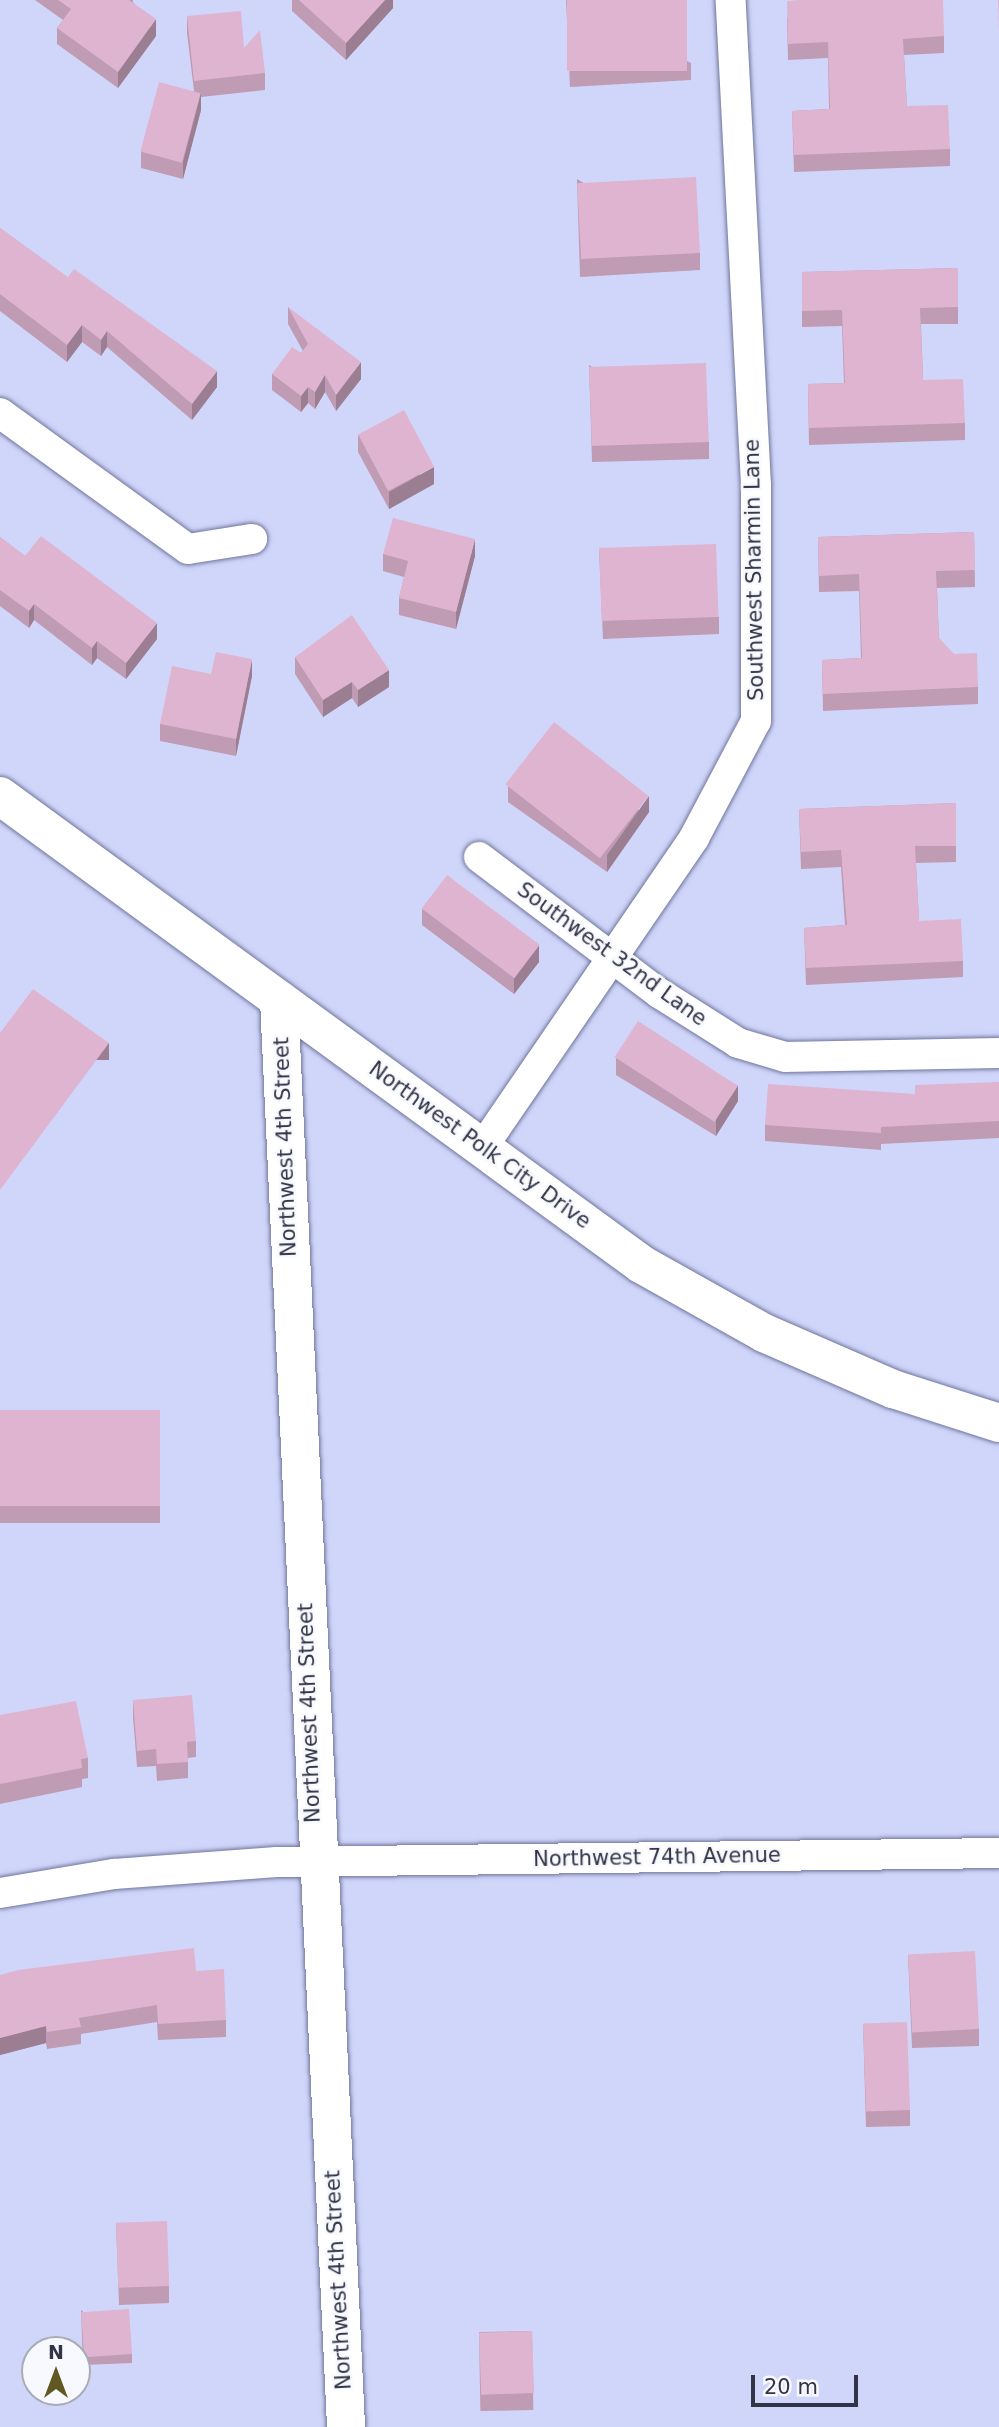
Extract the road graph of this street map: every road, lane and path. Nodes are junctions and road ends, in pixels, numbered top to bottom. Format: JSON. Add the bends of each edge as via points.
{"nodes":[{"id":1,"x":731,"y":0,"type":"edge"},
{"id":2,"x":0,"y":413,"type":"edge"},
{"id":3,"x":252,"y":539,"type":"dead end"},
{"id":4,"x":0,"y":796,"type":"edge"},
{"id":5,"x":479,"y":857,"type":"dead end"},
{"id":6,"x":613,"y":958,"type":"junction"},
{"id":7,"x":279,"y":1000,"type":"junction"},
{"id":8,"x":999,"y":1053,"type":"edge"},
{"id":9,"x":484,"y":1145,"type":"junction"},
{"id":10,"x":999,"y":1423,"type":"edge"},
{"id":11,"x":999,"y":1853,"type":"edge"},
{"id":12,"x":315,"y":1861,"type":"junction"},
{"id":13,"x":0,"y":1893,"type":"edge"},
{"id":14,"x":346,"y":2427,"type":"edge"}],
"edges":[{"from":1,"to":6,"type":"street","name":"Southwest Sharmin Lane","via":[[756,485],[756,721],[694,838]]},
{"from":2,"to":3,"type":"street","via":[[188,549]]},
{"from":4,"to":7,"type":"street","name":"Northwest Polk City Drive"},
{"from":5,"to":6,"type":"street","name":"Southwest 32nd Lane"},
{"from":6,"to":8,"type":"street","name":"Southwest 32nd Lane","via":[[738,1043],[785,1057]]},
{"from":6,"to":9,"type":"street","name":"Southwest Sharmin Lane"},
{"from":7,"to":9,"type":"street","name":"Northwest Polk City Drive"},
{"from":7,"to":12,"type":"street","name":"Northwest 4th Street"},
{"from":9,"to":10,"type":"street","name":"Northwest Polk City Drive","via":[[641,1264],[764,1333],[893,1389]]},
{"from":11,"to":12,"type":"street","name":"Northwest 74th Avenue"},
{"from":12,"to":13,"type":"street","name":"Northwest 74th Avenue","via":[[114,1874]]},
{"from":12,"to":14,"type":"street","name":"Northwest 4th Street"}]}
